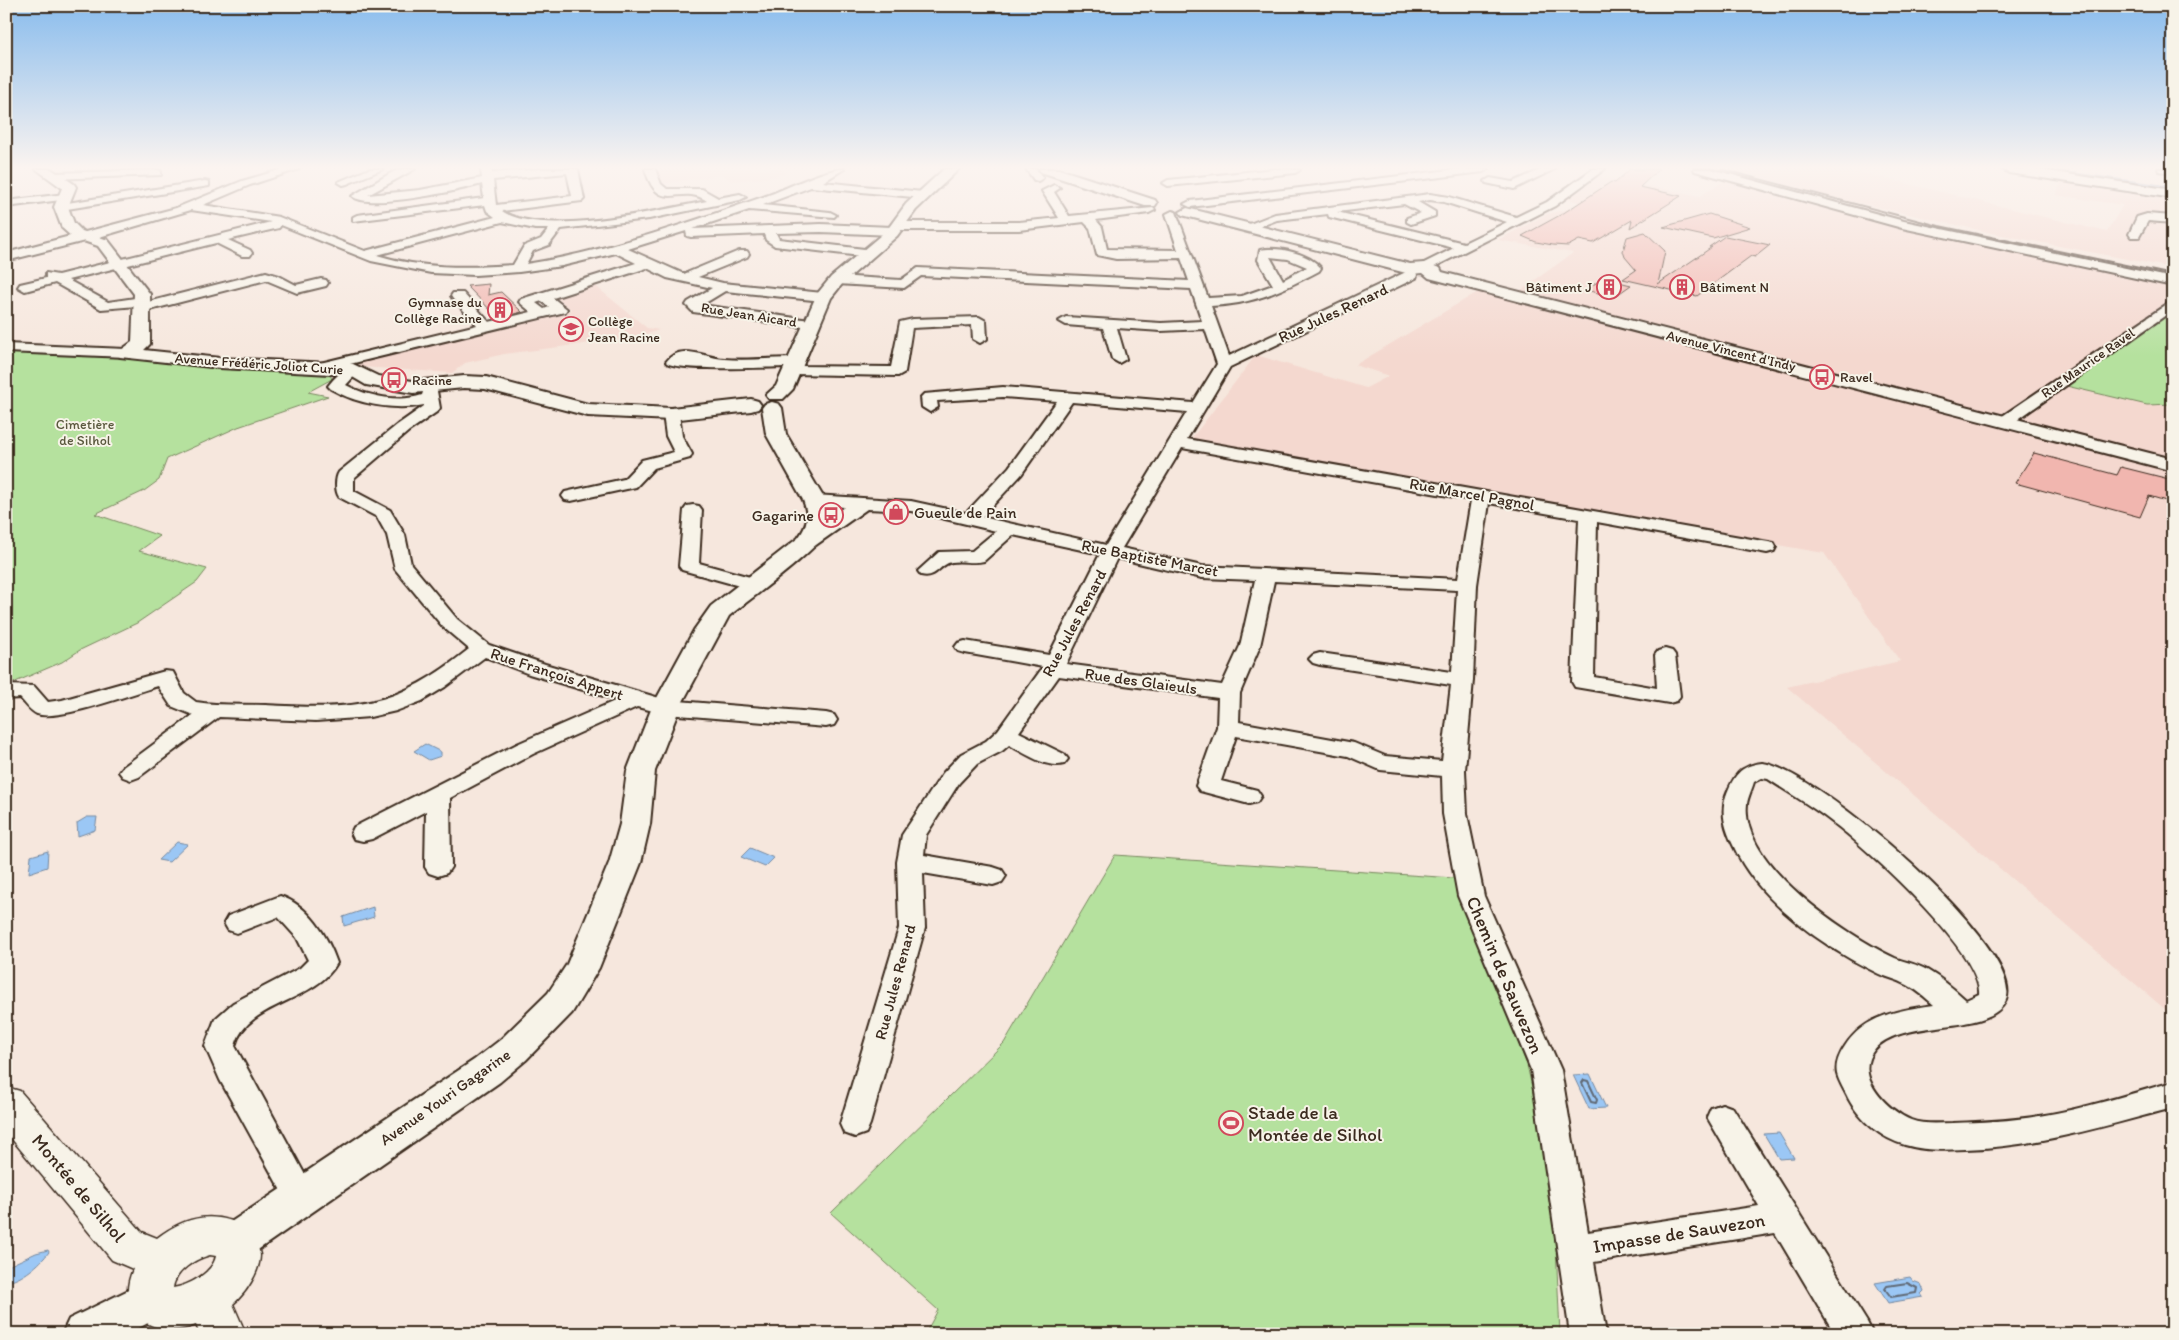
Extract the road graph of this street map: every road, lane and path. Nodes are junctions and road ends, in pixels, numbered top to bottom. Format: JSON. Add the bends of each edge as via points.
{"nodes":[{"id":1,"x":74,"y":232,"type":"edge"},
{"id":2,"x":103,"y":232,"type":"edge"},
{"id":3,"x":246,"y":232,"type":"edge"},
{"id":4,"x":309,"y":232,"type":"edge"},
{"id":5,"x":452,"y":232,"type":"edge"},
{"id":6,"x":553,"y":232,"type":"edge"},
{"id":7,"x":675,"y":232,"type":"edge"},
{"id":8,"x":719,"y":232,"type":"edge"},
{"id":9,"x":771,"y":232,"type":"edge"},
{"id":10,"x":893,"y":232,"type":"edge"},
{"id":11,"x":1097,"y":232,"type":"edge"},
{"id":12,"x":1175,"y":232,"type":"edge"},
{"id":13,"x":1265,"y":232,"type":"edge"},
{"id":14,"x":1402,"y":232,"type":"edge"},
{"id":15,"x":1496,"y":232,"type":"edge"},
{"id":16,"x":1937,"y":232,"type":"edge"},
{"id":17,"x":668,"y":234,"type":"junction"},
{"id":18,"x":85,"y":237,"type":"junction"},
{"id":19,"x":173,"y":237,"type":"dead end"},
{"id":20,"x":216,"y":239,"type":"junction"},
{"id":21,"x":187,"y":246,"type":"junction"},
{"id":22,"x":1465,"y":247,"type":"junction"},
{"id":23,"x":618,"y":249,"type":"junction"},
{"id":24,"x":246,"y":253,"type":"dead end"},
{"id":25,"x":869,"y":253,"type":"junction"},
{"id":26,"x":367,"y":254,"type":"junction"},
{"id":27,"x":743,"y":254,"type":"dead end"},
{"id":28,"x":1187,"y":254,"type":"junction"},
{"id":29,"x":6,"y":257,"type":"edge"},
{"id":30,"x":120,"y":263,"type":"junction"},
{"id":31,"x":644,"y":264,"type":"junction"},
{"id":32,"x":518,"y":267,"type":"junction"},
{"id":33,"x":37,"y":270,"type":"dead end"},
{"id":34,"x":1420,"y":272,"type":"junction"},
{"id":35,"x":57,"y":278,"type":"junction"},
{"id":36,"x":685,"y":278,"type":"junction"},
{"id":37,"x":837,"y":280,"type":"junction"},
{"id":38,"x":2173,"y":282,"type":"edge"},
{"id":39,"x":321,"y":283,"type":"dead end"},
{"id":40,"x":1197,"y":285,"type":"junction"},
{"id":41,"x":723,"y":286,"type":"junction"},
{"id":42,"x":1280,"y":286,"type":"dead end"},
{"id":43,"x":25,"y":287,"type":"dead end"},
{"id":44,"x":458,"y":296,"type":"dead end"},
{"id":45,"x":822,"y":297,"type":"junction"},
{"id":46,"x":1203,"y":302,"type":"junction"},
{"id":47,"x":2173,"y":304,"type":"edge"},
{"id":48,"x":142,"y":305,"type":"junction"},
{"id":49,"x":1066,"y":321,"type":"dead end"},
{"id":50,"x":810,"y":324,"type":"junction"},
{"id":51,"x":1109,"y":324,"type":"junction"},
{"id":52,"x":1210,"y":325,"type":"junction"},
{"id":53,"x":486,"y":327,"type":"junction"},
{"id":54,"x":980,"y":339,"type":"dead end"},
{"id":55,"x":6,"y":348,"type":"edge"},
{"id":56,"x":126,"y":353,"type":"junction"},
{"id":57,"x":1119,"y":359,"type":"dead end"},
{"id":58,"x":718,"y":363,"type":"dead end"},
{"id":59,"x":1224,"y":364,"type":"junction"},
{"id":60,"x":793,"y":366,"type":"junction"},
{"id":61,"x":320,"y":367,"type":"junction"},
{"id":62,"x":353,"y":370,"type":"junction"},
{"id":63,"x":430,"y":392,"type":"junction"},
{"id":64,"x":1069,"y":396,"type":"junction"},
{"id":65,"x":774,"y":402,"type":"junction"},
{"id":66,"x":930,"y":407,"type":"dead end"},
{"id":67,"x":1198,"y":408,"type":"junction"},
{"id":68,"x":671,"y":414,"type":"junction"},
{"id":69,"x":2004,"y":422,"type":"junction"},
{"id":70,"x":1177,"y":442,"type":"junction"},
{"id":71,"x":2173,"y":465,"type":"edge"},
{"id":72,"x":1482,"y":495,"type":"junction"},
{"id":73,"x":571,"y":496,"type":"dead end"},
{"id":74,"x":814,"y":500,"type":"junction"},
{"id":75,"x":868,"y":502,"type":"junction"},
{"id":76,"x":693,"y":510,"type":"dead end"},
{"id":77,"x":1588,"y":515,"type":"junction"},
{"id":78,"x":970,"y":519,"type":"junction"},
{"id":79,"x":1009,"y":529,"type":"junction"},
{"id":80,"x":806,"y":543,"type":"junction"},
{"id":81,"x":1767,"y":547,"type":"dead end"},
{"id":82,"x":1112,"y":552,"type":"junction"},
{"id":83,"x":928,"y":571,"type":"dead end"},
{"id":84,"x":1266,"y":575,"type":"junction"},
{"id":85,"x":754,"y":584,"type":"junction"},
{"id":86,"x":1467,"y":585,"type":"junction"},
{"id":87,"x":964,"y":647,"type":"dead end"},
{"id":88,"x":482,"y":649,"type":"junction"},
{"id":89,"x":1665,"y":655,"type":"dead end"},
{"id":90,"x":1320,"y":659,"type":"dead end"},
{"id":91,"x":1054,"y":666,"type":"junction"},
{"id":92,"x":1462,"y":680,"type":"junction"},
{"id":93,"x":6,"y":692,"type":"edge"},
{"id":94,"x":1229,"y":693,"type":"junction"},
{"id":95,"x":635,"y":700,"type":"junction"},
{"id":96,"x":666,"y":707,"type":"junction"},
{"id":97,"x":214,"y":710,"type":"junction"},
{"id":98,"x":826,"y":720,"type":"dead end"},
{"id":99,"x":1228,"y":727,"type":"junction"},
{"id":100,"x":1006,"y":734,"type":"junction"},
{"id":101,"x":1056,"y":759,"type":"dead end"},
{"id":102,"x":1453,"y":770,"type":"junction"},
{"id":103,"x":131,"y":772,"type":"dead end"},
{"id":104,"x":438,"y":794,"type":"junction"},
{"id":105,"x":1249,"y":796,"type":"dead end"},
{"id":106,"x":363,"y":833,"type":"dead end"},
{"id":107,"x":910,"y":862,"type":"junction"},
{"id":108,"x":438,"y":867,"type":"dead end"},
{"id":109,"x":993,"y":876,"type":"dead end"},
{"id":110,"x":236,"y":923,"type":"dead end"},
{"id":111,"x":1961,"y":1013,"type":"junction"},
{"id":112,"x":2173,"y":1096,"type":"edge"},
{"id":113,"x":6,"y":1103,"type":"edge"},
{"id":114,"x":1722,"y":1117,"type":"dead end"},
{"id":115,"x":855,"y":1124,"type":"dead end"},
{"id":116,"x":301,"y":1197,"type":"junction"},
{"id":117,"x":1783,"y":1217,"type":"junction"},
{"id":118,"x":234,"y":1243,"type":"junction"},
{"id":119,"x":1574,"y":1250,"type":"junction"},
{"id":120,"x":156,"y":1280,"type":"junction"},
{"id":121,"x":216,"y":1316,"type":"edge"},
{"id":122,"x":84,"y":1334,"type":"edge"},
{"id":123,"x":1588,"y":1334,"type":"edge"},
{"id":124,"x":1855,"y":1334,"type":"edge"}],
"edges":[{"from":1,"to":18,"type":"street"},
{"from":2,"to":18,"type":"street"},
{"from":3,"to":20,"type":"street"},
{"from":4,"to":26,"type":"street"},
{"from":5,"to":26,"type":"street"},
{"from":6,"to":32,"type":"street","via":[[546,242],[528,249]]},
{"from":7,"to":17,"type":"street"},
{"from":8,"to":17,"type":"street"},
{"from":9,"to":25,"type":"street","via":[[770,237],[775,242]]},
{"from":10,"to":25,"type":"street"},
{"from":11,"to":28,"type":"street","via":[[1101,252],[1116,255]]},
{"from":12,"to":28,"type":"street"},
{"from":13,"to":34,"type":"street","name":"Avenue Vincent d'Indy"},
{"from":14,"to":22,"type":"street"},
{"from":15,"to":22,"type":"street","name":"Rue Jules Renard"},
{"from":16,"to":38,"type":"street"},
{"from":17,"to":23,"type":"street"},
{"from":18,"to":29,"type":"street"},
{"from":18,"to":30,"type":"street","via":[[103,243]]},
{"from":19,"to":21,"type":"street"},
{"from":20,"to":21,"type":"street"},
{"from":20,"to":24,"type":"street"},
{"from":21,"to":30,"type":"street"},
{"from":22,"to":34,"type":"street","name":"Rue Jules Renard"},
{"from":23,"to":31,"type":"street"},
{"from":23,"to":32,"type":"street"},
{"from":25,"to":37,"type":"street"},
{"from":26,"to":32,"type":"street","via":[[387,262],[422,268],[483,270]]},
{"from":27,"to":36,"type":"street"},
{"from":28,"to":40,"type":"street"},
{"from":30,"to":35,"type":"street"},
{"from":30,"to":48,"type":"street","via":[[142,294]]},
{"from":31,"to":36,"type":"street"},
{"from":31,"to":53,"type":"street","via":[[543,296],[560,309]]},
{"from":33,"to":35,"type":"street"},
{"from":34,"to":59,"type":"street","name":"Rue Jules Renard"},
{"from":34,"to":69,"type":"street","name":"Avenue Vincent d'Indy"},
{"from":35,"to":43,"type":"street"},
{"from":35,"to":48,"type":"street","via":[[106,306]]},
{"from":36,"to":41,"type":"street"},
{"from":37,"to":40,"type":"street","via":[[904,284],[918,272]]},
{"from":37,"to":45,"type":"street"},
{"from":39,"to":48,"type":"street","via":[[297,289],[278,278],[266,276]]},
{"from":40,"to":46,"type":"street"},
{"from":41,"to":45,"type":"street"},
{"from":41,"to":50,"type":"street","name":"Rue Jean Aicard","via":[[693,305],[698,309]]},
{"from":42,"to":46,"type":"street","via":[[1241,300]]},
{"from":44,"to":53,"type":"street"},
{"from":45,"to":50,"type":"street"},
{"from":46,"to":52,"type":"street"},
{"from":47,"to":69,"type":"street","name":"Rue Maurice Ravel"},
{"from":48,"to":56,"type":"street","via":[[141,344]]},
{"from":49,"to":51,"type":"street"},
{"from":50,"to":60,"type":"street"},
{"from":51,"to":52,"type":"street"},
{"from":51,"to":57,"type":"street"},
{"from":52,"to":59,"type":"street"},
{"from":53,"to":61,"type":"street"},
{"from":54,"to":60,"type":"street","via":[[979,321],[913,323],[905,326],[898,372]]},
{"from":55,"to":56,"type":"street"},
{"from":56,"to":61,"type":"street","name":"Avenue Frédéric Joliot Curie","via":[[220,363]]},
{"from":58,"to":60,"type":"street"},
{"from":59,"to":67,"type":"street","name":"Rue Jules Renard"},
{"from":60,"to":65,"type":"street","via":[[784,389]]},
{"from":61,"to":62,"type":"street","name":"Avenue Frédéric Joliot Curie"},
{"from":62,"to":63,"type":"street","name":"Avenue Frédéric Joliot Curie","via":[[373,381]]},
{"from":62,"to":63,"type":"street","via":[[336,386],[346,394],[403,403],[424,401]]},
{"from":63,"to":68,"type":"street","name":"Avenue Frédéric Joliot Curie","via":[[464,382],[486,383],[588,410]]},
{"from":63,"to":88,"type":"street","name":"Rue François Appert","via":[[432,408],[345,476],[345,493],[384,514],[396,535],[402,565],[450,624]]},
{"from":64,"to":66,"type":"street","via":[[1003,392],[930,397]]},
{"from":64,"to":67,"type":"street"},
{"from":64,"to":78,"type":"street","via":[[1015,471]]},
{"from":65,"to":68,"type":"street","name":"Avenue Frédéric Joliot Curie","via":[[760,409],[751,405]]},
{"from":65,"to":74,"type":"street","name":"Avenue Youri Gagarine","via":[[776,434]]},
{"from":67,"to":70,"type":"street","name":"Rue Jules Renard"},
{"from":68,"to":73,"type":"street","via":[[674,436],[684,454],[648,464],[630,483]]},
{"from":69,"to":71,"type":"street","name":"Avenue Vincent d'Indy"},
{"from":70,"to":72,"type":"street","name":"Rue Marcel Pagnol"},
{"from":70,"to":82,"type":"street","name":"Rue Jules Renard"},
{"from":72,"to":77,"type":"street","name":"Rue Marcel Pagnol"},
{"from":72,"to":86,"type":"street","name":"Chemin de Sauvezon"},
{"from":74,"to":75,"type":"street","name":"Rue Baptiste Marcet"},
{"from":74,"to":80,"type":"street","name":"Avenue Youri Gagarine","via":[[818,528]]},
{"from":75,"to":78,"type":"street","name":"Rue Baptiste Marcet","via":[[912,506]]},
{"from":75,"to":80,"type":"street","via":[[857,506]]},
{"from":76,"to":85,"type":"street","via":[[689,566]]},
{"from":77,"to":81,"type":"street","name":"Rue Marcel Pagnol"},
{"from":77,"to":89,"type":"street","via":[[1584,682],[1669,696]]},
{"from":78,"to":79,"type":"street","name":"Rue Baptiste Marcet"},
{"from":79,"to":82,"type":"street","name":"Rue Baptiste Marcet"},
{"from":79,"to":83,"type":"street","via":[[977,557],[946,556]]},
{"from":80,"to":85,"type":"street","name":"Avenue Youri Gagarine"},
{"from":82,"to":84,"type":"street","name":"Rue Baptiste Marcet","via":[[1202,572]]},
{"from":82,"to":91,"type":"street","name":"Rue Jules Renard"},
{"from":84,"to":86,"type":"street","name":"Rue Baptiste Marcet"},
{"from":84,"to":94,"type":"street","via":[[1250,646]]},
{"from":85,"to":96,"type":"street","name":"Avenue Youri Gagarine","via":[[720,611]]},
{"from":86,"to":92,"type":"street","name":"Chemin de Sauvezon"},
{"from":87,"to":91,"type":"street","name":"Rue des Glaïeuls"},
{"from":88,"to":95,"type":"street","name":"Rue François Appert"},
{"from":88,"to":97,"type":"street","via":[[421,694],[388,706],[343,715]]},
{"from":90,"to":92,"type":"street"},
{"from":91,"to":94,"type":"street","name":"Rue des Glaïeuls"},
{"from":91,"to":100,"type":"street","name":"Rue Jules Renard"},
{"from":92,"to":102,"type":"street","name":"Chemin de Sauvezon"},
{"from":93,"to":97,"type":"street","via":[[26,691],[43,709],[64,707],[164,677],[174,697],[186,706]]},
{"from":94,"to":99,"type":"street"},
{"from":95,"to":96,"type":"street","name":"Rue François Appert"},
{"from":95,"to":104,"type":"street","via":[[524,749]]},
{"from":96,"to":98,"type":"street","name":"Rue François Appert"},
{"from":96,"to":116,"type":"street","name":"Avenue Youri Gagarine","via":[[641,771],[635,824],[625,863],[582,968],[560,1003],[487,1071]]},
{"from":97,"to":103,"type":"street"},
{"from":99,"to":102,"type":"street","via":[[1354,750],[1380,763]]},
{"from":99,"to":105,"type":"street","via":[[1208,786]]},
{"from":100,"to":101,"type":"street"},
{"from":100,"to":107,"type":"street","name":"Rue Jules Renard","via":[[994,746],[969,759],[951,778],[914,834]]},
{"from":102,"to":119,"type":"street","name":"Chemin de Sauvezon","via":[[1455,814],[1471,896],[1546,1070]]},
{"from":104,"to":106,"type":"street"},
{"from":104,"to":108,"type":"street"},
{"from":107,"to":109,"type":"street"},
{"from":107,"to":115,"type":"street","name":"Rue Jules Renard","via":[[912,928]]},
{"from":110,"to":116,"type":"street","via":[[280,906],[289,910],[320,951],[323,963],[310,976],[243,1011],[225,1027],[220,1046],[230,1071]]},
{"from":111,"to":111,"type":"street","via":[[1984,1006],[1992,999],[1994,991],[1988,970],[1971,944],[1923,890],[1887,855],[1822,803],[1767,770],[1746,776],[1736,797],[1737,824],[1764,874],[1791,903],[1818,925],[1885,965],[1919,978]]},
{"from":111,"to":112,"type":"street","via":[[1915,1019],[1883,1028],[1864,1041],[1852,1060],[1852,1075],[1864,1099],[1882,1119],[1905,1132],[1929,1137],[2002,1135],[2042,1129]]},
{"from":113,"to":120,"type":"main road","name":"Montée de Silhol"},
{"from":114,"to":117,"type":"street","name":"Impasse de Sauvezon"},
{"from":116,"to":118,"type":"street","name":"Avenue Youri Gagarine"},
{"from":117,"to":119,"type":"street","name":"Impasse de Sauvezon"},
{"from":117,"to":124,"type":"street","name":"Impasse de Sauvezon"},
{"from":118,"to":120,"type":"main road","via":[[224,1237],[210,1235],[193,1239],[176,1248]]},
{"from":118,"to":121,"type":"main road","via":[[238,1255],[234,1270],[223,1285]]},
{"from":119,"to":123,"type":"street","name":"Chemin de Sauvezon"},
{"from":120,"to":121,"type":"main road","name":"Montée de Silhol","via":[[163,1309],[184,1308]]},
{"from":120,"to":122,"type":"street"}]}
